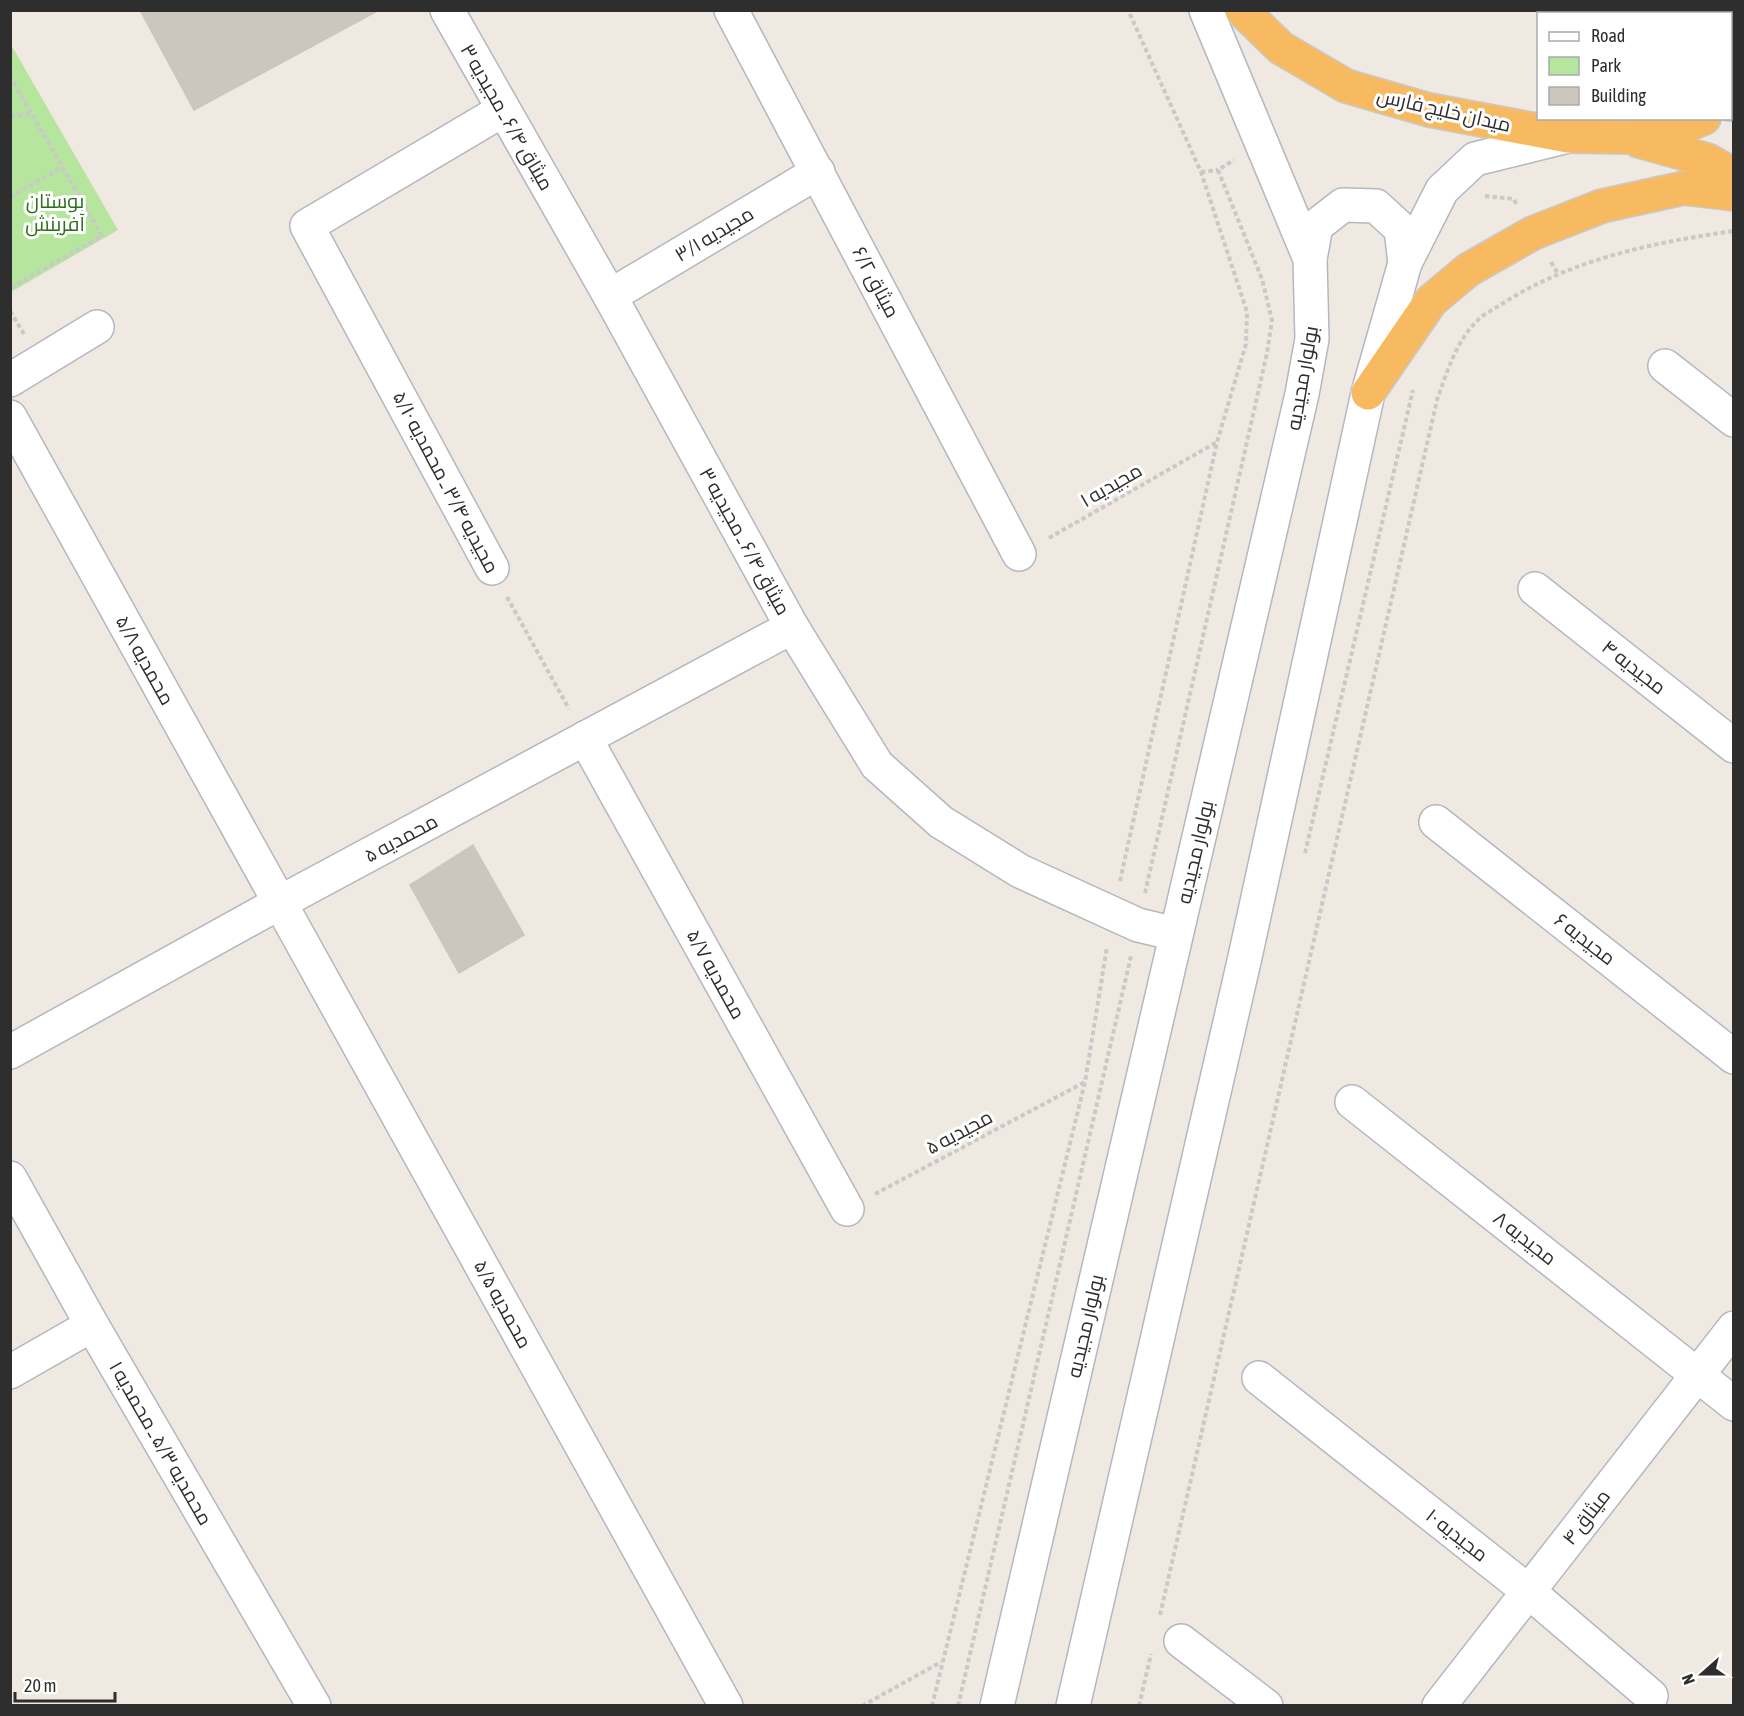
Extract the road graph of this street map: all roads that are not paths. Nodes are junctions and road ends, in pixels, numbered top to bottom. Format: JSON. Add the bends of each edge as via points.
{"nodes":[{"id":1,"x":447,"y":10,"type":"edge"},
{"id":2,"x":731,"y":10,"type":"edge"},
{"id":3,"x":1206,"y":10,"type":"edge"},
{"id":4,"x":1242,"y":10,"type":"edge"},
{"id":5,"x":502,"y":110,"type":"junction"},
{"id":6,"x":1699,"y":120,"type":"edge"},
{"id":7,"x":1568,"y":136,"type":"junction"},
{"id":8,"x":1626,"y":137,"type":"junction"},
{"id":9,"x":818,"y":172,"type":"junction"},
{"id":10,"x":1734,"y":175,"type":"edge"},
{"id":11,"x":1734,"y":194,"type":"edge"},
{"id":12,"x":1310,"y":259,"type":"junction"},
{"id":13,"x":1406,"y":263,"type":"junction"},
{"id":14,"x":610,"y":296,"type":"junction"},
{"id":15,"x":97,"y":327,"type":"dead end"},
{"id":16,"x":1665,"y":366,"type":"dead end"},
{"id":17,"x":10,"y":380,"type":"edge"},
{"id":18,"x":1368,"y":393,"type":"junction"},
{"id":19,"x":10,"y":417,"type":"edge"},
{"id":20,"x":1734,"y":420,"type":"edge"},
{"id":21,"x":1019,"y":554,"type":"road end"},
{"id":22,"x":492,"y":568,"type":"road end"},
{"id":23,"x":1535,"y":589,"type":"dead end"},
{"id":24,"x":792,"y":627,"type":"junction"},
{"id":25,"x":585,"y":738,"type":"junction"},
{"id":26,"x":1734,"y":746,"type":"edge"},
{"id":27,"x":1436,"y":822,"type":"dead end"},
{"id":28,"x":279,"y":903,"type":"junction"},
{"id":29,"x":1176,"y":934,"type":"junction"},
{"id":30,"x":10,"y":1052,"type":"edge"},
{"id":31,"x":1734,"y":1057,"type":"edge"},
{"id":32,"x":1352,"y":1102,"type":"dead end"},
{"id":33,"x":10,"y":1178,"type":"edge"},
{"id":34,"x":847,"y":1209,"type":"road end"},
{"id":35,"x":92,"y":1325,"type":"junction"},
{"id":36,"x":1734,"y":1328,"type":"edge"},
{"id":37,"x":10,"y":1372,"type":"edge"},
{"id":38,"x":1698,"y":1374,"type":"junction"},
{"id":39,"x":1259,"y":1378,"type":"dead end"},
{"id":40,"x":1734,"y":1404,"type":"edge"},
{"id":41,"x":1528,"y":1591,"type":"junction"},
{"id":42,"x":1163,"y":1637,"type":"road end"},
{"id":43,"x":1651,"y":1696,"type":"dead end"},
{"id":44,"x":314,"y":1706,"type":"edge"},
{"id":45,"x":726,"y":1706,"type":"edge"},
{"id":46,"x":997,"y":1706,"type":"edge"},
{"id":47,"x":1073,"y":1706,"type":"edge"},
{"id":48,"x":1266,"y":1706,"type":"edge"},
{"id":49,"x":1439,"y":1706,"type":"edge"}],
"edges":[{"from":1,"to":5,"type":"street","name":"میثاق ۶/۴ ـ مجیدیه ۳"},
{"from":2,"to":9,"type":"street","name":"میثاق ۶/۲"},
{"from":3,"to":12,"type":"street","name":"بولوار مجیدیه"},
{"from":4,"to":7,"type":"highway","name":"میدان خلیج فارس","via":[[1281,48],[1346,86],[1429,110]]},
{"from":5,"to":14,"type":"street","name":"میثاق ۶/۴ ـ مجیدیه ۳"},
{"from":5,"to":22,"type":"street","name":"مجیدیه ۳/۴ ـ محمدیه ۵/۱۰","via":[[307,226]]},
{"from":6,"to":8,"type":"highway","name":"میدان خلیج فارس","via":[[1672,131]]},
{"from":7,"to":8,"type":"highway","name":"میدان خلیج فارس"},
{"from":7,"to":13,"type":"street","via":[[1475,159],[1442,190]]},
{"from":8,"to":10,"type":"highway","via":[[1707,160]]},
{"from":9,"to":14,"type":"street","name":"مجیدیه ۳/۱"},
{"from":9,"to":21,"type":"street","name":"میثاق ۶/۲"},
{"from":11,"to":18,"type":"highway","via":[[1684,188],[1602,206],[1540,245],[1468,270],[1431,301]]},
{"from":12,"to":13,"type":"street","via":[[1316,226],[1343,205],[1376,206],[1401,229]]},
{"from":12,"to":29,"type":"street","name":"بولوار مجیدیه","via":[[1312,339],[1302,394]]},
{"from":13,"to":18,"type":"street"},
{"from":14,"to":24,"type":"street","name":"میثاق ۶/۴ ـ مجیدیه ۳"},
{"from":15,"to":17,"type":"street"},
{"from":16,"to":20,"type":"street"},
{"from":18,"to":47,"type":"street","via":[[1245,957]]},
{"from":19,"to":28,"type":"street","name":"محمدیه ۵/۸"},
{"from":23,"to":26,"type":"street","name":"مجیدیه ۴"},
{"from":24,"to":25,"type":"street","name":"محمدیه ۵"},
{"from":24,"to":29,"type":"street","name":"میثاق ۶/۴ ـ مجیدیه ۳","via":[[876,765],[951,829],[1020,872],[1138,925]]},
{"from":25,"to":28,"type":"street","name":"محمدیه ۵"},
{"from":25,"to":34,"type":"street","name":"محمدیه ۵/۷"},
{"from":27,"to":31,"type":"street","name":"مجیدیه ۶"},
{"from":28,"to":30,"type":"street","name":"محمدیه ۵"},
{"from":28,"to":45,"type":"street","name":"محمدیه ۵/۵"},
{"from":29,"to":46,"type":"street","name":"بولوار مجیدیه"},
{"from":32,"to":38,"type":"street","name":"مجیدیه ۸"},
{"from":33,"to":35,"type":"street","name":"محمدیه ۵/۳ ـ محمدیه ۱"},
{"from":35,"to":37,"type":"street"},
{"from":35,"to":44,"type":"street","name":"محمدیه ۵/۳ ـ محمدیه ۱"},
{"from":36,"to":38,"type":"street","name":"میثاق ۴"},
{"from":38,"to":40,"type":"street","name":"مجیدیه ۸"},
{"from":38,"to":41,"type":"street","name":"میثاق ۴"},
{"from":39,"to":41,"type":"street","name":"مجیدیه ۱۰"},
{"from":41,"to":43,"type":"street","name":"مجیدیه ۱۰"},
{"from":41,"to":49,"type":"street","name":"میثاق ۴"},
{"from":42,"to":48,"type":"street"}]}
